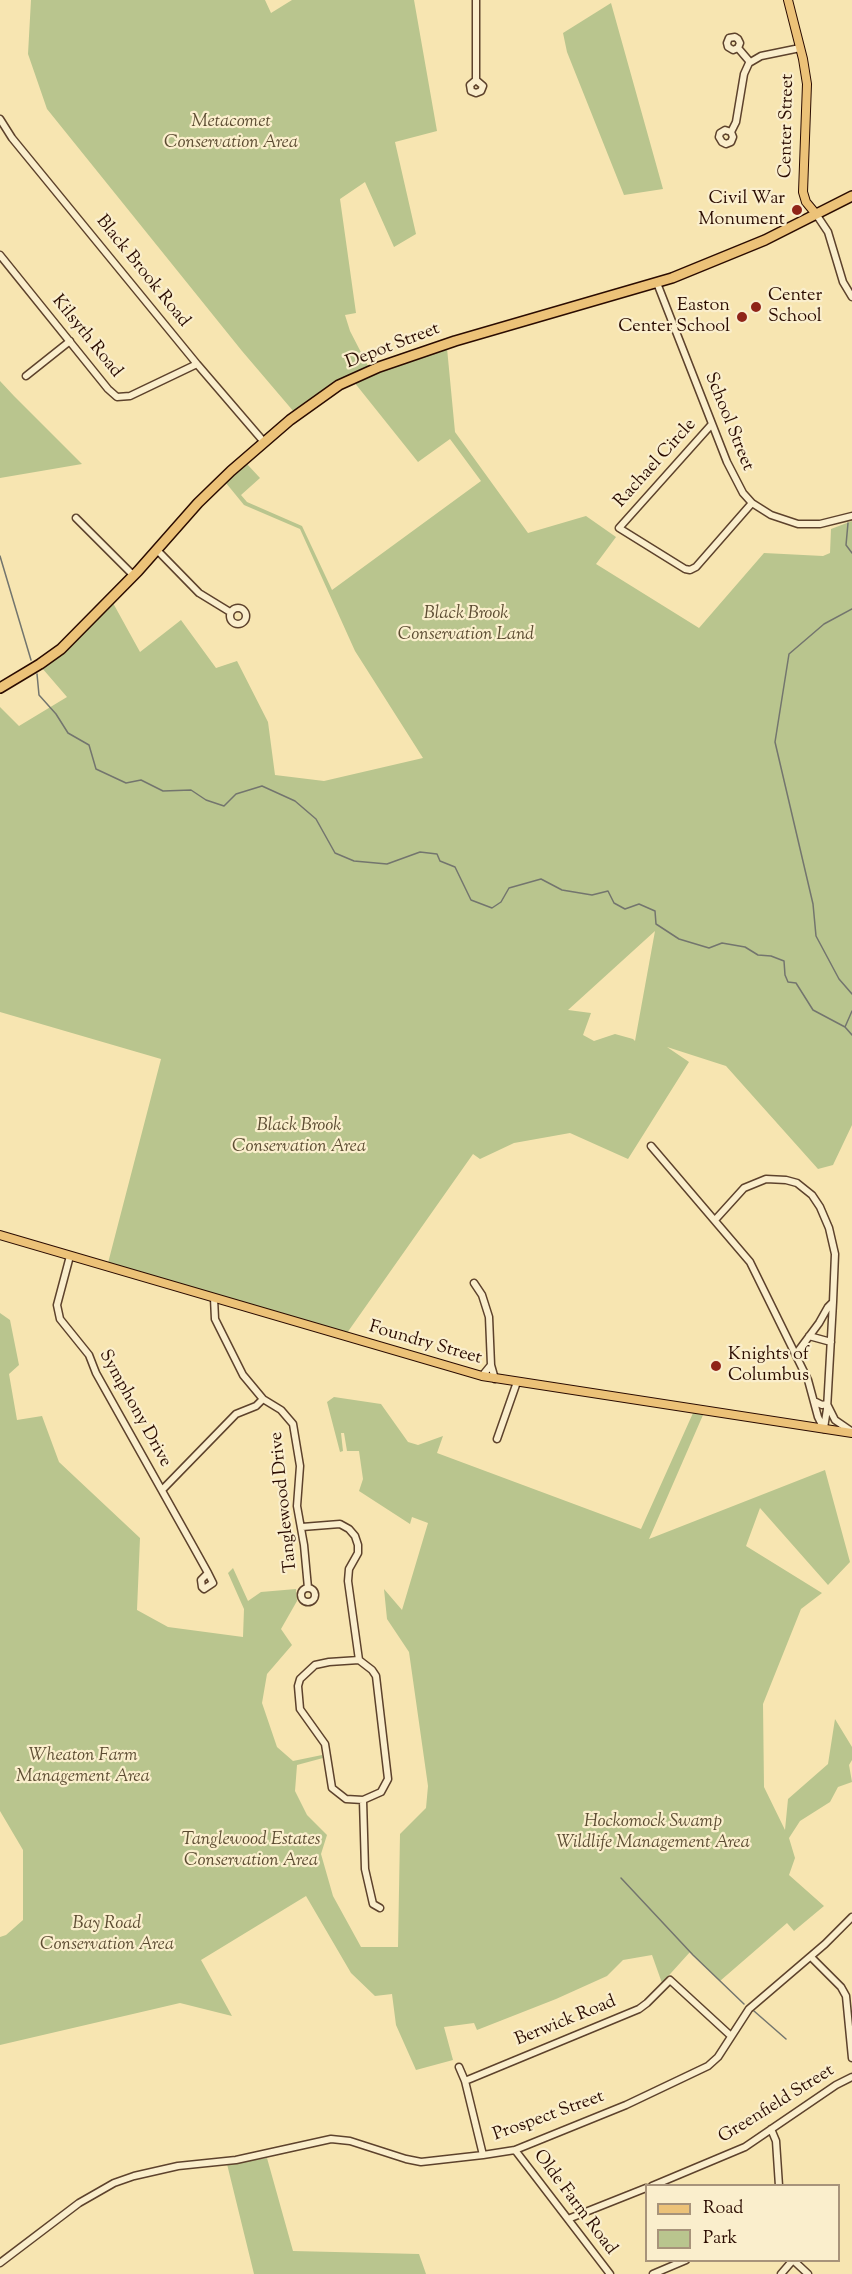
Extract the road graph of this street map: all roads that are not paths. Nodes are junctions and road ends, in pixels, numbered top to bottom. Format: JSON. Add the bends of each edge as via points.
{"nodes":[{"id":1,"x":476,"y":0,"type":"edge"},
{"id":2,"x":788,"y":0,"type":"edge"},
{"id":3,"x":738,"y":48,"type":"dead end"},
{"id":4,"x":800,"y":48,"type":"junction"},
{"id":5,"x":750,"y":62,"type":"junction"},
{"id":6,"x":476,"y":80,"type":"dead end"},
{"id":7,"x":0,"y":118,"type":"edge"},
{"id":8,"x":731,"y":132,"type":"dead end"},
{"id":9,"x":852,"y":196,"type":"edge"},
{"id":10,"x":816,"y":214,"type":"junction"},
{"id":11,"x":0,"y":255,"type":"edge"},
{"id":12,"x":657,"y":283,"type":"junction"},
{"id":13,"x":852,"y":297,"type":"edge"},
{"id":14,"x":70,"y":341,"type":"junction"},
{"id":15,"x":197,"y":364,"type":"junction"},
{"id":16,"x":26,"y":376,"type":"dead end"},
{"id":17,"x":712,"y":424,"type":"junction"},
{"id":18,"x":264,"y":442,"type":"junction"},
{"id":19,"x":752,"y":503,"type":"junction"},
{"id":20,"x":852,"y":516,"type":"edge"},
{"id":21,"x":76,"y":518,"type":"dead end"},
{"id":22,"x":157,"y":550,"type":"junction"},
{"id":23,"x":134,"y":575,"type":"junction"},
{"id":24,"x":230,"y":612,"type":"dead end"},
{"id":25,"x":0,"y":688,"type":"edge"},
{"id":26,"x":651,"y":1146,"type":"dead end"},
{"id":27,"x":715,"y":1220,"type":"junction"},
{"id":28,"x":0,"y":1235,"type":"edge"},
{"id":29,"x":70,"y":1256,"type":"junction"},
{"id":30,"x":474,"y":1282,"type":"dead end"},
{"id":31,"x":214,"y":1298,"type":"junction"},
{"id":32,"x":833,"y":1302,"type":"junction"},
{"id":33,"x":809,"y":1336,"type":"junction"},
{"id":34,"x":831,"y":1342,"type":"junction"},
{"id":35,"x":796,"y":1354,"type":"junction"},
{"id":36,"x":491,"y":1365,"type":"junction"},
{"id":37,"x":482,"y":1376,"type":"junction"},
{"id":38,"x":495,"y":1379,"type":"junction"},
{"id":39,"x":517,"y":1382,"type":"junction"},
{"id":40,"x":263,"y":1399,"type":"junction"},
{"id":41,"x":816,"y":1402,"type":"junction"},
{"id":42,"x":827,"y":1404,"type":"junction"},
{"id":43,"x":824,"y":1429,"type":"junction"},
{"id":44,"x":852,"y":1432,"type":"edge"},
{"id":45,"x":497,"y":1439,"type":"dead end"},
{"id":46,"x":162,"y":1490,"type":"junction"},
{"id":47,"x":302,"y":1527,"type":"junction"},
{"id":48,"x":208,"y":1573,"type":"dead end"},
{"id":49,"x":308,"y":1588,"type":"dead end"},
{"id":50,"x":359,"y":1660,"type":"junction"},
{"id":51,"x":363,"y":1800,"type":"junction"},
{"id":52,"x":380,"y":1908,"type":"dead end"},
{"id":53,"x":852,"y":1917,"type":"edge"},
{"id":54,"x":811,"y":1957,"type":"junction"},
{"id":55,"x":731,"y":2036,"type":"junction"},
{"id":56,"x":852,"y":2058,"type":"edge"},
{"id":57,"x":459,"y":2067,"type":"dead end"},
{"id":58,"x":852,"y":2077,"type":"edge"},
{"id":59,"x":465,"y":2081,"type":"junction"},
{"id":60,"x":771,"y":2129,"type":"junction"},
{"id":61,"x":515,"y":2150,"type":"junction"},
{"id":62,"x":483,"y":2155,"type":"junction"},
{"id":63,"x":657,"y":2184,"type":"edge"},
{"id":64,"x":778,"y":2184,"type":"edge"},
{"id":65,"x":645,"y":2188,"type":"edge"},
{"id":66,"x":568,"y":2219,"type":"junction"},
{"id":67,"x":681,"y":2262,"type":"edge"},
{"id":68,"x":791,"y":2262,"type":"edge"},
{"id":69,"x":795,"y":2262,"type":"edge"},
{"id":70,"x":0,"y":2263,"type":"edge"},
{"id":71,"x":610,"y":2274,"type":"edge"},
{"id":72,"x":653,"y":2274,"type":"edge"},
{"id":73,"x":781,"y":2274,"type":"edge"},
{"id":74,"x":807,"y":2274,"type":"edge"}],
"edges":[{"from":1,"to":6,"type":"street"},
{"from":2,"to":4,"type":"main road","name":"Center Street"},
{"from":3,"to":5,"type":"street"},
{"from":4,"to":5,"type":"street"},
{"from":4,"to":10,"type":"main road","name":"Center Street","via":[[807,98],[803,188],[806,202]]},
{"from":5,"to":8,"type":"street"},
{"from":7,"to":15,"type":"street","name":"Black Brook Road","via":[[12,138]]},
{"from":9,"to":10,"type":"highway","name":"Depot Street"},
{"from":10,"to":12,"type":"highway","name":"Depot Street","via":[[726,257]]},
{"from":10,"to":13,"type":"street","via":[[828,232],[843,282]]},
{"from":11,"to":14,"type":"street","name":"Kilsyth Road"},
{"from":12,"to":17,"type":"street","name":"School Street"},
{"from":12,"to":18,"type":"highway","name":"Depot Street","via":[[372,369],[333,389]]},
{"from":14,"to":15,"type":"street","name":"Kilsyth Road","via":[[108,389],[119,397],[130,396]]},
{"from":14,"to":16,"type":"street"},
{"from":15,"to":18,"type":"street","name":"Black Brook Road"},
{"from":17,"to":19,"type":"street","name":"School Street","via":[[732,475]]},
{"from":17,"to":19,"type":"street","name":"Rachael Circle","via":[[620,528],[690,570]]},
{"from":18,"to":22,"type":"highway","name":"Depot Street","via":[[198,503]]},
{"from":19,"to":20,"type":"street","name":"School Street","via":[[771,515],[798,524],[820,524]]},
{"from":21,"to":23,"type":"street"},
{"from":22,"to":23,"type":"highway","name":"Depot Street"},
{"from":22,"to":24,"type":"street","via":[[199,592]]},
{"from":23,"to":25,"type":"highway","name":"Depot Street","via":[[56,653]]},
{"from":26,"to":27,"type":"street"},
{"from":27,"to":32,"type":"street","via":[[752,1183],[781,1179],[802,1186],[820,1207],[831,1237],[835,1254]]},
{"from":27,"to":35,"type":"street","via":[[750,1262]]},
{"from":28,"to":29,"type":"main road","name":"Foundry Street"},
{"from":29,"to":31,"type":"main road","name":"Foundry Street"},
{"from":29,"to":46,"type":"street","name":"Symphony Drive","via":[[59,1296],[60,1319],[89,1355]]},
{"from":30,"to":36,"type":"street","via":[[488,1311]]},
{"from":31,"to":37,"type":"main road","name":"Foundry Street"},
{"from":31,"to":40,"type":"street","name":"Tanglewood Drive","via":[[215,1319],[243,1375]]},
{"from":32,"to":33,"type":"street"},
{"from":32,"to":34,"type":"street"},
{"from":33,"to":34,"type":"street"},
{"from":33,"to":35,"type":"street"},
{"from":34,"to":42,"type":"street"},
{"from":35,"to":41,"type":"street"},
{"from":36,"to":37,"type":"street"},
{"from":36,"to":38,"type":"street"},
{"from":37,"to":38,"type":"main road","name":"Foundry Street"},
{"from":38,"to":39,"type":"main road","name":"Foundry Street"},
{"from":39,"to":43,"type":"main road","name":"Foundry Street"},
{"from":39,"to":45,"type":"street"},
{"from":40,"to":46,"type":"street","via":[[236,1414]]},
{"from":40,"to":47,"type":"street","name":"Tanglewood Drive","via":[[281,1410],[293,1424],[300,1467],[298,1522]]},
{"from":41,"to":42,"type":"street"},
{"from":41,"to":43,"type":"street"},
{"from":42,"to":43,"type":"street"},
{"from":42,"to":44,"type":"street","via":[[837,1422]]},
{"from":43,"to":44,"type":"main road","name":"Foundry Street"},
{"from":46,"to":48,"type":"street","name":"Symphony Drive"},
{"from":47,"to":49,"type":"street","name":"Tanglewood Drive"},
{"from":47,"to":50,"type":"street","via":[[340,1524],[355,1536],[358,1553],[349,1569],[348,1581]]},
{"from":50,"to":51,"type":"street","via":[[376,1676],[388,1779],[381,1792]]},
{"from":50,"to":51,"type":"street","via":[[315,1665],[298,1686],[300,1709],[325,1744],[332,1788],[346,1799]]},
{"from":51,"to":52,"type":"street","via":[[365,1869],[373,1904]]},
{"from":53,"to":54,"type":"street","name":"Prospect Street"},
{"from":54,"to":55,"type":"street","name":"Prospect Street","via":[[749,2009]]},
{"from":54,"to":56,"type":"street","via":[[846,1996]]},
{"from":55,"to":59,"type":"street","name":"Berwick Road","via":[[670,1980],[639,2009]]},
{"from":55,"to":61,"type":"street","name":"Prospect Street","via":[[718,2057],[695,2074]]},
{"from":57,"to":59,"type":"street"},
{"from":58,"to":60,"type":"street","name":"Greenfield Street"},
{"from":59,"to":62,"type":"street"},
{"from":60,"to":63,"type":"street","name":"Greenfield Street","via":[[729,2154]]},
{"from":60,"to":64,"type":"street","via":[[776,2141]]},
{"from":61,"to":62,"type":"street","name":"Prospect Street"},
{"from":61,"to":66,"type":"street","name":"Olde Farm Road"},
{"from":62,"to":70,"type":"street","name":"Prospect Street","via":[[414,2161],[359,2143],[331,2139],[126,2178],[79,2204]]},
{"from":65,"to":66,"type":"street"},
{"from":66,"to":71,"type":"street","name":"Olde Farm Road"},
{"from":67,"to":72,"type":"street"},
{"from":68,"to":73,"type":"street"},
{"from":69,"to":74,"type":"street"}]}
